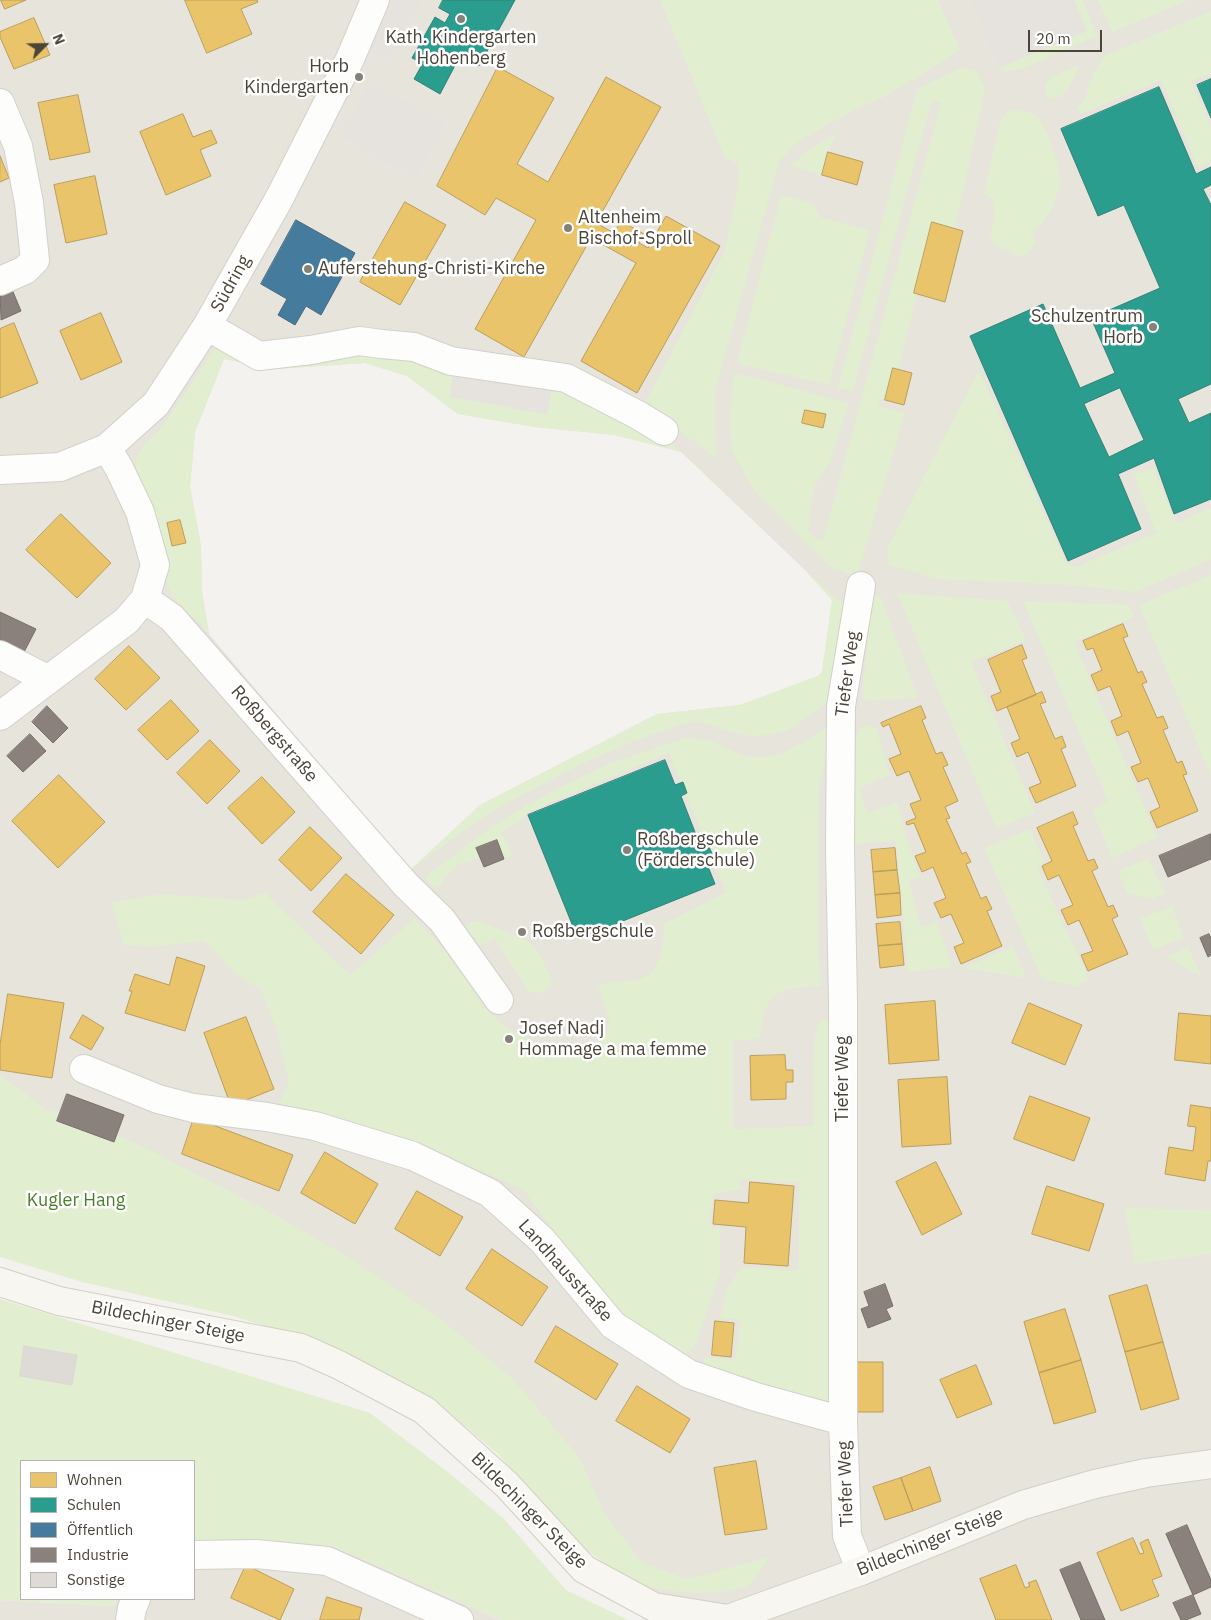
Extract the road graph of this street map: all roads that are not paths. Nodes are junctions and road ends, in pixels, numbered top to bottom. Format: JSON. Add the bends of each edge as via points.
{"nodes":[{"id":1,"x":374,"y":0,"type":"edge"},
{"id":2,"x":0,"y":103,"type":"edge"},
{"id":3,"x":0,"y":281,"type":"edge"},
{"id":4,"x":207,"y":326,"type":"junction"},
{"id":5,"x":664,"y":431,"type":"dead end"},
{"id":6,"x":107,"y":448,"type":"junction"},
{"id":7,"x":0,"y":470,"type":"edge"},
{"id":8,"x":861,"y":586,"type":"dead end"},
{"id":9,"x":145,"y":600,"type":"junction"},
{"id":10,"x":0,"y":655,"type":"edge"},
{"id":11,"x":47,"y":679,"type":"junction"},
{"id":12,"x":0,"y":716,"type":"edge"},
{"id":13,"x":499,"y":1000,"type":"dead end"},
{"id":14,"x":84,"y":1069,"type":"dead end"},
{"id":15,"x":0,"y":1282,"type":"edge"},
{"id":16,"x":844,"y":1421,"type":"junction"},
{"id":17,"x":1211,"y":1464,"type":"edge"},
{"id":18,"x":195,"y":1555,"type":"edge"},
{"id":19,"x":861,"y":1571,"type":"junction"},
{"id":20,"x":136,"y":1600,"type":"edge"},
{"id":21,"x":728,"y":1619,"type":"edge"},
{"id":22,"x":130,"y":1620,"type":"edge"},
{"id":23,"x":459,"y":1620,"type":"edge"}],
"edges":[{"from":1,"to":4,"type":"street","name":"Südring","via":[[350,59],[279,199]]},
{"from":2,"to":3,"type":"street","via":[[18,146],[29,202],[35,260],[25,270]]},
{"from":4,"to":5,"type":"street","via":[[259,356],[359,341],[414,347],[451,361],[566,378]]},
{"from":4,"to":6,"type":"street","name":"Südring","via":[[156,404]]},
{"from":6,"to":7,"type":"street","name":"Südring","via":[[60,467]]},
{"from":6,"to":9,"type":"street","via":[[140,512],[155,565]]},
{"from":8,"to":16,"type":"street","name":"Tiefer Weg","via":[[841,706]]},
{"from":9,"to":11,"type":"street","via":[[126,621]]},
{"from":9,"to":13,"type":"street","name":"Roßbergstraße","via":[[172,618],[406,885],[442,920]]},
{"from":10,"to":11,"type":"street"},
{"from":11,"to":12,"type":"street"},
{"from":14,"to":16,"type":"street","name":"Landhausstraße","via":[[158,1099],[193,1108],[315,1126],[413,1156],[490,1193],[542,1240],[612,1324],[689,1374],[756,1397]]},
{"from":15,"to":21,"type":"street","name":"Bildechinger Steige","via":[[59,1301],[301,1348],[424,1410],[507,1485],[584,1569],[654,1607]]},
{"from":16,"to":19,"type":"street","name":"Tiefer Weg","via":[[847,1536]]},
{"from":17,"to":19,"type":"street","name":"Bildechinger Steige","via":[[1146,1473],[1032,1502]]},
{"from":18,"to":23,"type":"street","via":[[256,1554],[327,1561]]},
{"from":19,"to":21,"type":"street","name":"Bildechinger Steige"},
{"from":20,"to":22,"type":"street"}]}
